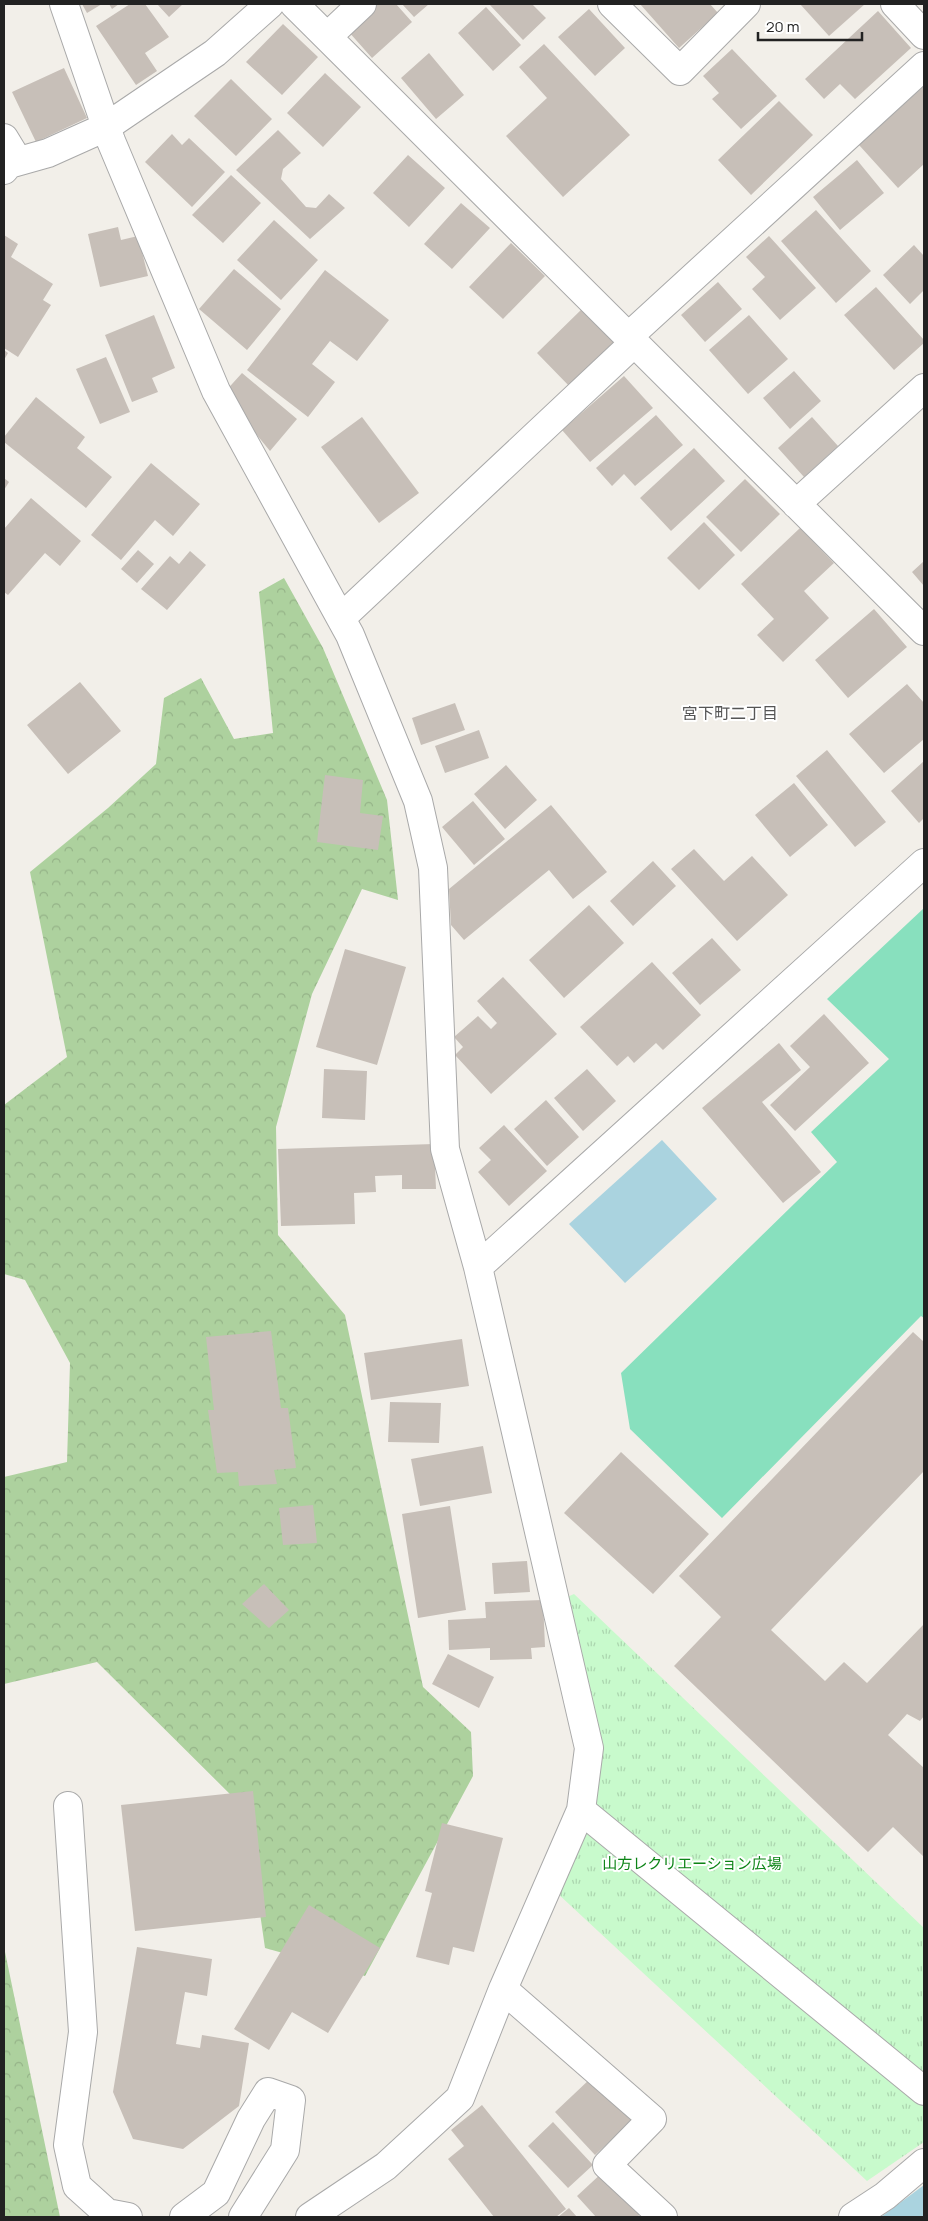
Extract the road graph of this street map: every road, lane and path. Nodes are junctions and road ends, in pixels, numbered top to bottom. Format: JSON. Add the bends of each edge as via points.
{"nodes":[{"id":1,"x":64,"y":4,"type":"edge"},
{"id":2,"x":270,"y":4,"type":"edge"},
{"id":3,"x":294,"y":4,"type":"edge"},
{"id":4,"x":362,"y":4,"type":"edge"},
{"id":5,"x":612,"y":4,"type":"edge"},
{"id":6,"x":746,"y":4,"type":"edge"},
{"id":7,"x":895,"y":4,"type":"edge"},
{"id":8,"x":924,"y":35,"type":"edge"},
{"id":9,"x":327,"y":37,"type":"junction"},
{"id":10,"x":924,"y":66,"type":"edge"},
{"id":11,"x":106,"y":128,"type":"junction"},
{"id":12,"x":4,"y":138,"type":"edge"},
{"id":13,"x":11,"y":166,"type":"edge"},
{"id":14,"x":631,"y":340,"type":"junction"},
{"id":15,"x":924,"y":388,"type":"edge"},
{"id":16,"x":796,"y":504,"type":"junction"},
{"id":17,"x":340,"y":618,"type":"junction"},
{"id":18,"x":924,"y":631,"type":"edge"},
{"id":19,"x":924,"y":864,"type":"edge"},
{"id":20,"x":478,"y":1267,"type":"junction"},
{"id":21,"x":68,"y":1806,"type":"dead end"},
{"id":22,"x":581,"y":1810,"type":"junction"},
{"id":23,"x":502,"y":1990,"type":"junction"},
{"id":24,"x":924,"y":2091,"type":"edge"},
{"id":25,"x":924,"y":2163,"type":"edge"},
{"id":26,"x":128,"y":2217,"type":"edge"},
{"id":27,"x":184,"y":2217,"type":"edge"},
{"id":28,"x":243,"y":2217,"type":"edge"},
{"id":29,"x":310,"y":2217,"type":"edge"},
{"id":30,"x":663,"y":2217,"type":"edge"},
{"id":31,"x":853,"y":2217,"type":"edge"}],
"edges":[{"from":1,"to":11,"type":"street"},
{"from":2,"to":11,"type":"street","via":[[215,53]]},
{"from":3,"to":9,"type":"street"},
{"from":4,"to":9,"type":"street"},
{"from":5,"to":6,"type":"street","via":[[680,71]]},
{"from":7,"to":8,"type":"street"},
{"from":9,"to":14,"type":"street"},
{"from":10,"to":14,"type":"street"},
{"from":11,"to":13,"type":"street"},
{"from":11,"to":17,"type":"street","via":[[216,391]]},
{"from":12,"to":13,"type":"street"},
{"from":14,"to":16,"type":"street"},
{"from":14,"to":17,"type":"street"},
{"from":15,"to":16,"type":"street"},
{"from":16,"to":18,"type":"street"},
{"from":17,"to":20,"type":"street","via":[[350,635],[418,801],[433,868],[445,1149]]},
{"from":19,"to":20,"type":"street"},
{"from":20,"to":22,"type":"street","via":[[589,1748]]},
{"from":21,"to":26,"type":"street","via":[[84,2032],[68,2145],[77,2186],[107,2213]]},
{"from":22,"to":23,"type":"street"},
{"from":22,"to":24,"type":"street"},
{"from":23,"to":29,"type":"street","via":[[460,2098],[386,2166]]},
{"from":23,"to":30,"type":"street","via":[[652,2119],[607,2165]]},
{"from":25,"to":31,"type":"street","via":[[885,2196]]},
{"from":27,"to":28,"type":"street","via":[[216,2193],[251,2119],[268,2092],[291,2100],[285,2150]]}]}
